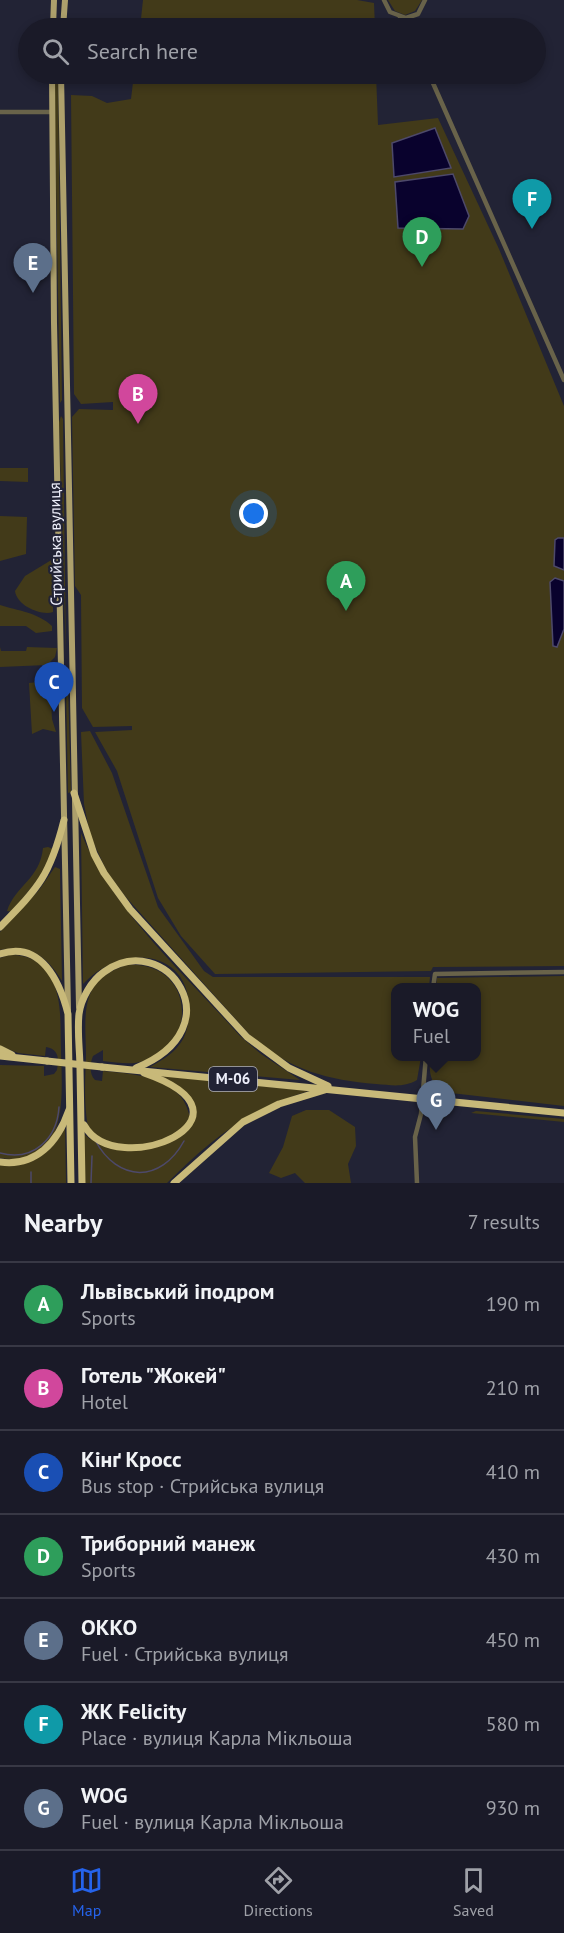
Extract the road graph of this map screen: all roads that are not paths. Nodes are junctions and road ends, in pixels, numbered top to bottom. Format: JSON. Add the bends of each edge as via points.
{"nodes":[{"id":1,"x":54,"y":0,"type":"edge"},
{"id":2,"x":64,"y":0,"type":"edge"},
{"id":3,"x":425,"y":0,"type":"edge"},
{"id":4,"x":383,"y":2,"type":"edge"},
{"id":5,"x":414,"y":16,"type":"joint"},
{"id":6,"x":397,"y":17,"type":"joint"},
{"id":7,"x":53,"y":18,"type":"edge"},
{"id":8,"x":63,"y":18,"type":"edge"},
{"id":9,"x":52,"y":84,"type":"edge"},
{"id":10,"x":61,"y":84,"type":"edge"},
{"id":11,"x":433,"y":84,"type":"edge"},
{"id":12,"x":0,"y":112,"type":"edge"},
{"id":13,"x":51,"y":112,"type":"junction"},
{"id":14,"x":564,"y":380,"type":"edge"},
{"id":15,"x":63,"y":670,"type":"junction"},
{"id":16,"x":71,"y":670,"type":"junction"},
{"id":17,"x":74,"y":793,"type":"junction"},
{"id":18,"x":64,"y":820,"type":"junction"},
{"id":19,"x":0,"y":927,"type":"edge"},
{"id":20,"x":0,"y":954,"type":"edge"},
{"id":21,"x":564,"y":972,"type":"edge"},
{"id":22,"x":434,"y":983,"type":"edge"},
{"id":23,"x":68,"y":1014,"type":"junction"},
{"id":24,"x":79,"y":1014,"type":"junction"},
{"id":25,"x":0,"y":1049,"type":"edge"},
{"id":26,"x":0,"y":1056,"type":"edge"},
{"id":27,"x":17,"y":1058,"type":"junction"},
{"id":28,"x":426,"y":1061,"type":"edge"},
{"id":29,"x":0,"y":1062,"type":"edge"},
{"id":30,"x":133,"y":1069,"type":"junction"},
{"id":31,"x":333,"y":1088,"type":"junction"},
{"id":32,"x":422,"y":1097,"type":"junction"},
{"id":33,"x":70,"y":1104,"type":"junction"},
{"id":34,"x":81,"y":1106,"type":"junction"},
{"id":35,"x":564,"y":1113,"type":"edge"},
{"id":36,"x":191,"y":1136,"type":"dead end"},
{"id":37,"x":92,"y":1147,"type":"dead end"},
{"id":38,"x":0,"y":1162,"type":"edge"},
{"id":39,"x":71,"y":1183,"type":"edge"},
{"id":40,"x":81,"y":1183,"type":"edge"},
{"id":41,"x":174,"y":1183,"type":"edge"},
{"id":42,"x":417,"y":1183,"type":"edge"}],
"edges":[{"from":1,"to":7,"type":"main road"},
{"from":2,"to":8,"type":"main road"},
{"from":3,"to":5,"type":"street"},
{"from":4,"to":6,"type":"street"},
{"from":5,"to":6,"type":"street"},
{"from":9,"to":13,"type":"main road","name":"Стрийська вулиця"},
{"from":10,"to":16,"type":"main road","name":"Стрийська вулиця"},
{"from":11,"to":14,"type":"street"},
{"from":12,"to":13,"type":"street"},
{"from":13,"to":15,"type":"main road","name":"Стрийська вулиця"},
{"from":15,"to":16,"type":"main road"},
{"from":15,"to":18,"type":"main road","name":"Стрийська вулиця"},
{"from":16,"to":17,"type":"main road","name":"Стрийська вулиця"},
{"from":17,"to":24,"type":"main road","name":"Стрийська вулиця"},
{"from":17,"to":31,"type":"highway","via":[[94,854],[130,909],[247,1037],[289,1068]]},
{"from":18,"to":19,"type":"highway","via":[[49,870]]},
{"from":18,"to":23,"type":"main road","name":"Стрийська вулиця"},
{"from":20,"to":23,"type":"highway","via":[[21,952],[46,965],[59,983]]},
{"from":21,"to":22,"type":"street","via":[[435,974]]},
{"from":23,"to":33,"type":"highway"},
{"from":24,"to":30,"type":"highway","via":[[91,985],[109,968],[136,961],[170,974],[185,999],[183,1029],[166,1054]]},
{"from":24,"to":34,"type":"highway"},
{"from":25,"to":27,"type":"highway","number":"М-06"},
{"from":26,"to":27,"type":"highway"},
{"from":27,"to":29,"type":"highway"},
{"from":27,"to":30,"type":"highway","number":"М-06","bridge":true},
{"from":28,"to":32,"type":"street"},
{"from":30,"to":31,"type":"highway","number":"М-06"},
{"from":30,"to":36,"type":"highway","via":[[168,1082],[182,1095],[192,1118]]},
{"from":31,"to":32,"type":"highway","number":"М-06"},
{"from":31,"to":41,"type":"highway","number":"М-06","via":[[260,1112],[228,1134]]},
{"from":32,"to":35,"type":"highway","number":"М-06"},
{"from":32,"to":42,"type":"street","via":[[415,1137]]},
{"from":33,"to":38,"type":"highway","via":[[61,1129],[42,1153],[20,1162]]},
{"from":33,"to":39,"type":"highway"},
{"from":34,"to":37,"type":"highway"},
{"from":34,"to":40,"type":"highway"}]}
